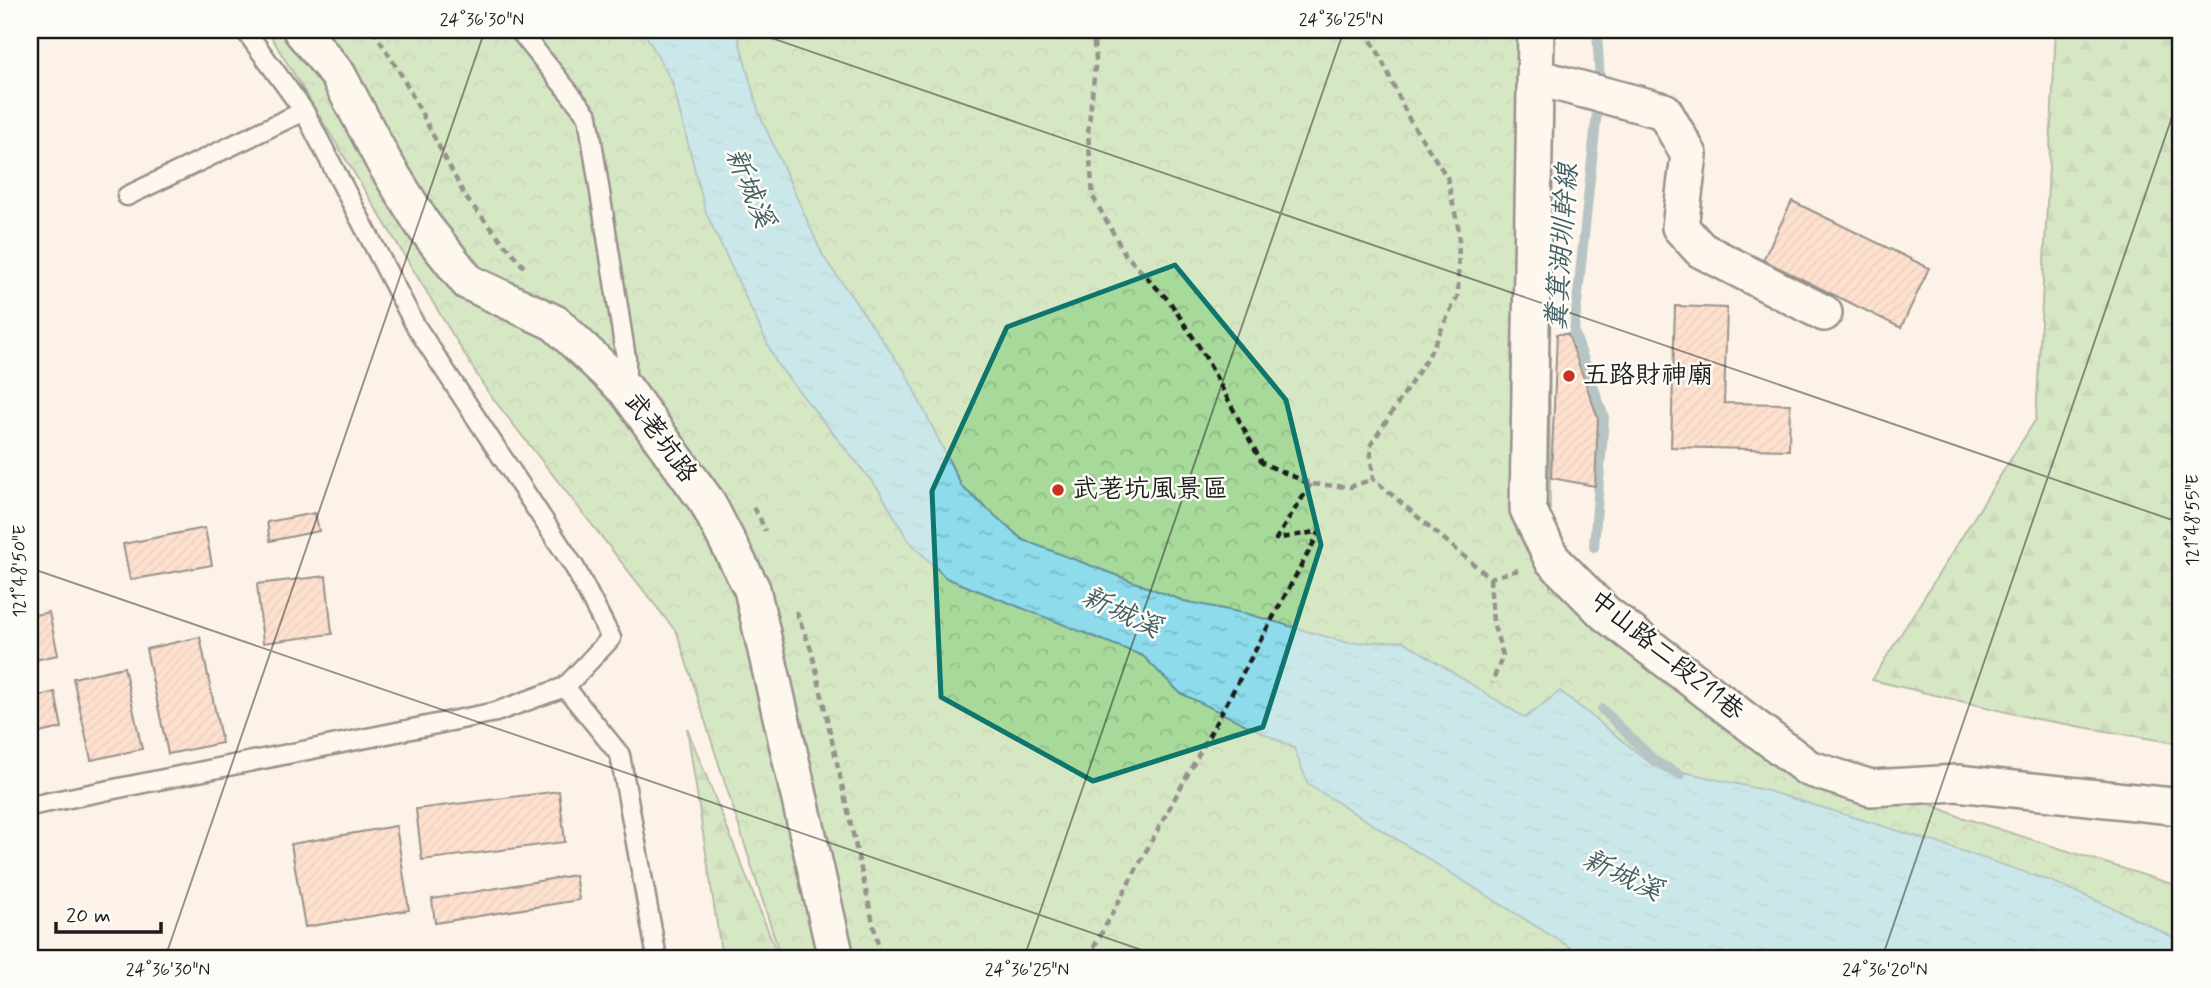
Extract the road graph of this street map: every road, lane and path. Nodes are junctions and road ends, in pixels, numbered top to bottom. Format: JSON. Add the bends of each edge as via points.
{"nodes":[{"id":1,"x":245,"y":30,"type":"edge"},
{"id":2,"x":302,"y":30,"type":"edge"},
{"id":3,"x":519,"y":30,"type":"edge"},
{"id":4,"x":1092,"y":30,"type":"edge"},
{"id":5,"x":1365,"y":30,"type":"edge"},
{"id":6,"x":1536,"y":30,"type":"edge"},
{"id":7,"x":1567,"y":85,"type":"junction"},
{"id":8,"x":304,"y":111,"type":"junction"},
{"id":9,"x":127,"y":196,"type":"dead end"},
{"id":10,"x":1824,"y":313,"type":"dead end"},
{"id":11,"x":626,"y":390,"type":"junction"},
{"id":12,"x":1373,"y":479,"type":"junction"},
{"id":13,"x":1311,"y":484,"type":"junction"},
{"id":14,"x":1552,"y":559,"type":"junction"},
{"id":15,"x":1490,"y":578,"type":"junction"},
{"id":16,"x":1492,"y":683,"type":"dead end"},
{"id":17,"x":565,"y":687,"type":"junction"},
{"id":18,"x":30,"y":806,"type":"edge"},
{"id":19,"x":2181,"y":807,"type":"edge"},
{"id":20,"x":657,"y":958,"type":"edge"},
{"id":21,"x":836,"y":958,"type":"edge"},
{"id":22,"x":1088,"y":958,"type":"edge"}],
"edges":[{"from":1,"to":8,"type":"lane"},
{"from":2,"to":11,"type":"street","name":"武荖坑路","via":[[338,75],[423,225],[468,282],[555,323]]},
{"from":3,"to":11,"type":"lane","via":[[588,116],[626,358]]},
{"from":4,"to":13,"type":"path","via":[[1096,58],[1087,133],[1093,197],[1125,254],[1170,302],[1202,351],[1262,463]]},
{"from":5,"to":12,"type":"path","via":[[1409,119],[1447,177],[1459,231],[1458,295],[1427,358],[1370,446]]},
{"from":6,"to":7,"type":"street","name":"中山路二段211巷"},
{"from":7,"to":10,"type":"street","via":[[1664,111],[1689,155],[1680,227],[1701,250]]},
{"from":7,"to":14,"type":"street","name":"中山路二段211巷","via":[[1528,509]]},
{"from":8,"to":9,"type":"lane"},
{"from":8,"to":17,"type":"lane","via":[[415,325],[575,568],[611,638]]},
{"from":11,"to":21,"type":"street","name":"武荖坑路","via":[[707,502],[752,589]]},
{"from":12,"to":13,"type":"path","via":[[1349,487]]},
{"from":12,"to":15,"type":"path"},
{"from":13,"to":22,"type":"path","via":[[1276,539],[1320,531]]},
{"from":14,"to":15,"type":"path"},
{"from":14,"to":19,"type":"street","name":"中山路二段211巷","via":[[1605,613],[1808,768],[1871,788],[1957,783]]},
{"from":15,"to":16,"type":"path","via":[[1493,623],[1503,655]]},
{"from":17,"to":18,"type":"lane","via":[[496,712]]},
{"from":17,"to":20,"type":"lane","via":[[621,755]]}]}
